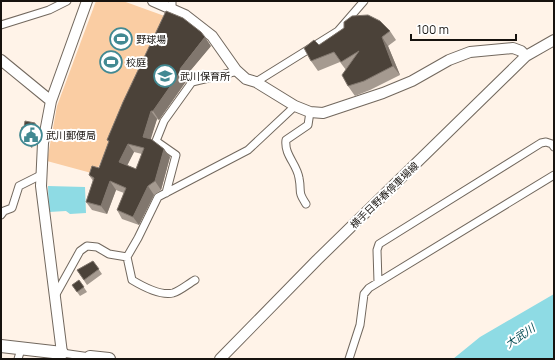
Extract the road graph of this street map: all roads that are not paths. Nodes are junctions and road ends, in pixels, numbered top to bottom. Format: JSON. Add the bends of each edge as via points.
{"nodes":[{"id":1,"x":67,"y":1,"type":"edge"},
{"id":2,"x":88,"y":1,"type":"edge"},
{"id":3,"x":153,"y":1,"type":"edge"},
{"id":4,"x":364,"y":1,"type":"edge"},
{"id":5,"x":172,"y":5,"type":"edge"},
{"id":6,"x":1,"y":25,"type":"edge"},
{"id":7,"x":554,"y":40,"type":"edge"},
{"id":8,"x":526,"y":56,"type":"junction"},
{"id":9,"x":1,"y":60,"type":"edge"},
{"id":10,"x":238,"y":71,"type":"junction"},
{"id":11,"x":256,"y":82,"type":"junction"},
{"id":12,"x":51,"y":101,"type":"junction"},
{"id":13,"x":295,"y":106,"type":"junction"},
{"id":14,"x":310,"y":112,"type":"junction"},
{"id":15,"x":554,"y":147,"type":"edge"},
{"id":16,"x":41,"y":175,"type":"junction"},
{"id":17,"x":554,"y":175,"type":"edge"},
{"id":18,"x":166,"y":193,"type":"junction"},
{"id":19,"x":306,"y":204,"type":"dead end"},
{"id":20,"x":2,"y":212,"type":"edge"},
{"id":21,"x":127,"y":257,"type":"dead end"},
{"id":22,"x":195,"y":280,"type":"dead end"},
{"id":23,"x":378,"y":282,"type":"junction"},
{"id":24,"x":55,"y":296,"type":"junction"},
{"id":25,"x":1,"y":346,"type":"edge"},
{"id":26,"x":62,"y":353,"type":"junction"},
{"id":27,"x":20,"y":354,"type":"edge"},
{"id":28,"x":90,"y":358,"type":"edge"},
{"id":29,"x":109,"y":359,"type":"edge"},
{"id":30,"x":220,"y":359,"type":"edge"},
{"id":31,"x":349,"y":359,"type":"edge"}],
"edges":[{"from":1,"to":6,"type":"street","via":[[50,10]]},
{"from":2,"to":12,"type":"street"},
{"from":3,"to":5,"type":"street"},
{"from":4,"to":11,"type":"street","via":[[338,31]]},
{"from":5,"to":10,"type":"street","via":[[212,36]]},
{"from":7,"to":8,"type":"street","name":"横手日野春停車場線"},
{"from":8,"to":14,"type":"street","via":[[513,48],[470,52],[383,93],[323,113]]},
{"from":8,"to":30,"type":"street","name":"横手日野春停車場線","via":[[317,260]]},
{"from":9,"to":12,"type":"street"},
{"from":10,"to":11,"type":"street","via":[[246,79]]},
{"from":10,"to":18,"type":"street","via":[[192,82],[164,121],[156,141],[176,155]]},
{"from":11,"to":13,"type":"street"},
{"from":12,"to":16,"type":"street","via":[[44,136]]},
{"from":13,"to":14,"type":"street"},
{"from":13,"to":18,"type":"street","via":[[248,150]]},
{"from":14,"to":19,"type":"street","via":[[308,125],[286,140],[285,148],[299,177],[299,194]]},
{"from":15,"to":23,"type":"street","via":[[546,142],[541,143],[380,244],[377,250]]},
{"from":16,"to":20,"type":"street","via":[[19,186],[12,208]]},
{"from":16,"to":24,"type":"street"},
{"from":17,"to":23,"type":"street"},
{"from":18,"to":24,"type":"street","via":[[158,197],[127,256],[109,254],[97,247],[87,246],[80,251]]},
{"from":21,"to":22,"type":"street","via":[[132,280],[141,286],[173,293]]},
{"from":23,"to":31,"type":"street","via":[[364,294],[360,326]]},
{"from":24,"to":26,"type":"street"},
{"from":25,"to":27,"type":"highway"},
{"from":26,"to":27,"type":"highway"},
{"from":26,"to":28,"type":"street"},
{"from":28,"to":29,"type":"highway"}]}
